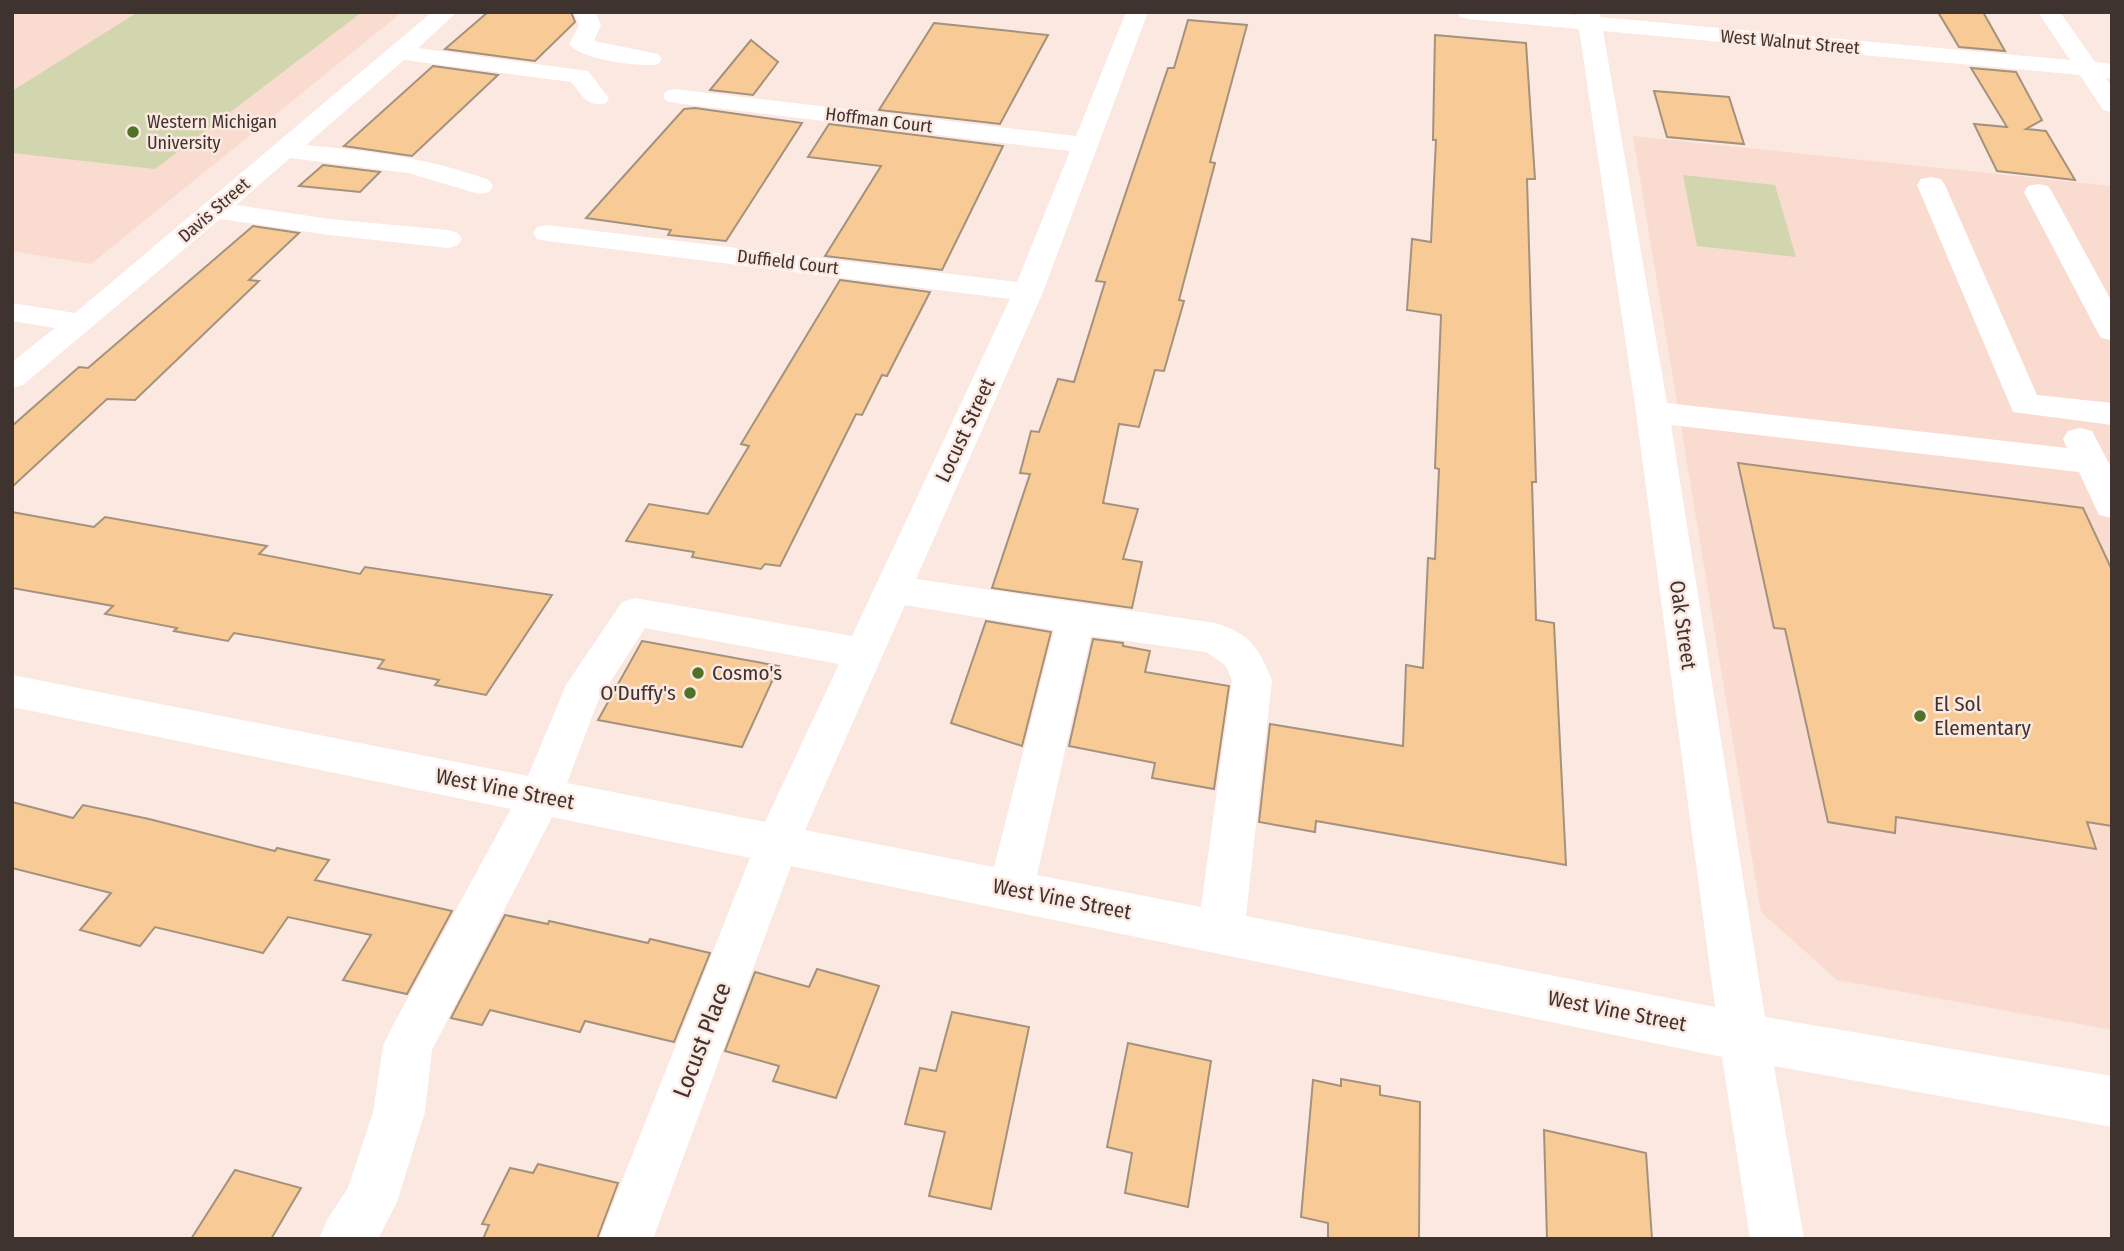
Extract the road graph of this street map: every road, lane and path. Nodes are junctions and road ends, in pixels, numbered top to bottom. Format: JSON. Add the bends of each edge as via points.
{"nodes":[{"id":1,"x":446,"y":12,"type":"edge"},
{"id":2,"x":584,"y":12,"type":"edge"},
{"id":3,"x":1136,"y":12,"type":"edge"},
{"id":4,"x":1468,"y":12,"type":"edge"},
{"id":5,"x":2049,"y":12,"type":"edge"},
{"id":6,"x":1589,"y":18,"type":"edge"},
{"id":7,"x":398,"y":52,"type":"junction"},
{"id":8,"x":650,"y":59,"type":"dead end"},
{"id":9,"x":2085,"y":68,"type":"junction"},
{"id":10,"x":2112,"y":71,"type":"edge"},
{"id":11,"x":675,"y":96,"type":"dead end"},
{"id":12,"x":597,"y":98,"type":"dead end"},
{"id":13,"x":2112,"y":105,"type":"edge"},
{"id":14,"x":1084,"y":145,"type":"junction"},
{"id":15,"x":284,"y":150,"type":"junction"},
{"id":16,"x":1931,"y":185,"type":"dead end"},
{"id":17,"x":479,"y":186,"type":"dead end"},
{"id":18,"x":2038,"y":192,"type":"dead end"},
{"id":19,"x":214,"y":210,"type":"junction"},
{"id":20,"x":547,"y":233,"type":"dead end"},
{"id":21,"x":448,"y":239,"type":"dead end"},
{"id":22,"x":1028,"y":292,"type":"junction"},
{"id":23,"x":12,"y":312,"type":"edge"},
{"id":24,"x":81,"y":323,"type":"junction"},
{"id":25,"x":2112,"y":331,"type":"edge"},
{"id":26,"x":12,"y":378,"type":"edge"},
{"id":27,"x":2066,"y":409,"type":"junction"},
{"id":28,"x":1652,"y":412,"type":"junction"},
{"id":29,"x":2112,"y":414,"type":"edge"},
{"id":30,"x":2091,"y":462,"type":"junction"},
{"id":31,"x":2112,"y":506,"type":"edge"},
{"id":32,"x":892,"y":589,"type":"junction"},
{"id":33,"x":1076,"y":619,"type":"junction"},
{"id":34,"x":864,"y":653,"type":"junction"},
{"id":35,"x":12,"y":691,"type":"edge"},
{"id":36,"x":541,"y":796,"type":"junction"},
{"id":37,"x":778,"y":842,"type":"junction"},
{"id":38,"x":1011,"y":889,"type":"junction"},
{"id":39,"x":1221,"y":932,"type":"junction"},
{"id":40,"x":1744,"y":1037,"type":"junction"},
{"id":41,"x":2112,"y":1102,"type":"edge"},
{"id":42,"x":346,"y":1239,"type":"edge"},
{"id":43,"x":626,"y":1239,"type":"edge"},
{"id":44,"x":1777,"y":1239,"type":"edge"}],
"edges":[{"from":1,"to":7,"type":"street","name":"Davis Street"},
{"from":2,"to":8,"type":"street","via":[[590,26],[581,44]]},
{"from":3,"to":14,"type":"street","name":"Locust Street"},
{"from":4,"to":6,"type":"street","name":"West Walnut Street"},
{"from":5,"to":9,"type":"street"},
{"from":6,"to":9,"type":"street","name":"West Walnut Street"},
{"from":6,"to":28,"type":"street","name":"Oak Street"},
{"from":7,"to":12,"type":"street","via":[[579,76]]},
{"from":7,"to":15,"type":"street","name":"Davis Street"},
{"from":9,"to":10,"type":"street","name":"West Walnut Street"},
{"from":9,"to":13,"type":"street"},
{"from":11,"to":14,"type":"street","name":"Hoffman Court"},
{"from":14,"to":22,"type":"street","name":"Locust Street"},
{"from":15,"to":17,"type":"street","via":[[413,166]]},
{"from":15,"to":19,"type":"street","name":"Davis Street"},
{"from":16,"to":27,"type":"street","via":[[2025,404]]},
{"from":18,"to":25,"type":"street"},
{"from":19,"to":21,"type":"street"},
{"from":19,"to":24,"type":"street","name":"Davis Street"},
{"from":20,"to":22,"type":"street","name":"Duffield Court"},
{"from":22,"to":32,"type":"street","name":"Locust Street"},
{"from":23,"to":24,"type":"street"},
{"from":24,"to":26,"type":"street","name":"Davis Street"},
{"from":27,"to":29,"type":"street"},
{"from":27,"to":30,"type":"street"},
{"from":28,"to":30,"type":"street"},
{"from":28,"to":40,"type":"street","name":"Oak Street"},
{"from":30,"to":31,"type":"street"},
{"from":32,"to":33,"type":"street"},
{"from":32,"to":34,"type":"street","name":"Locust Street"},
{"from":33,"to":38,"type":"street"},
{"from":33,"to":39,"type":"street","via":[[1215,638],[1242,656],[1252,680]]},
{"from":34,"to":36,"type":"street","via":[[635,612],[580,696]]},
{"from":34,"to":37,"type":"street","name":"Locust Street"},
{"from":35,"to":36,"type":"street","name":"West Vine Street"},
{"from":36,"to":37,"type":"street","name":"West Vine Street"},
{"from":36,"to":42,"type":"street","via":[[408,1046],[399,1112],[370,1202]]},
{"from":37,"to":38,"type":"street","name":"West Vine Street"},
{"from":37,"to":43,"type":"street","name":"Locust Place"},
{"from":38,"to":39,"type":"street","name":"West Vine Street"},
{"from":39,"to":40,"type":"street","name":"West Vine Street"},
{"from":40,"to":41,"type":"street","name":"West Vine Street"},
{"from":40,"to":44,"type":"street","name":"Oak Street"}]}
